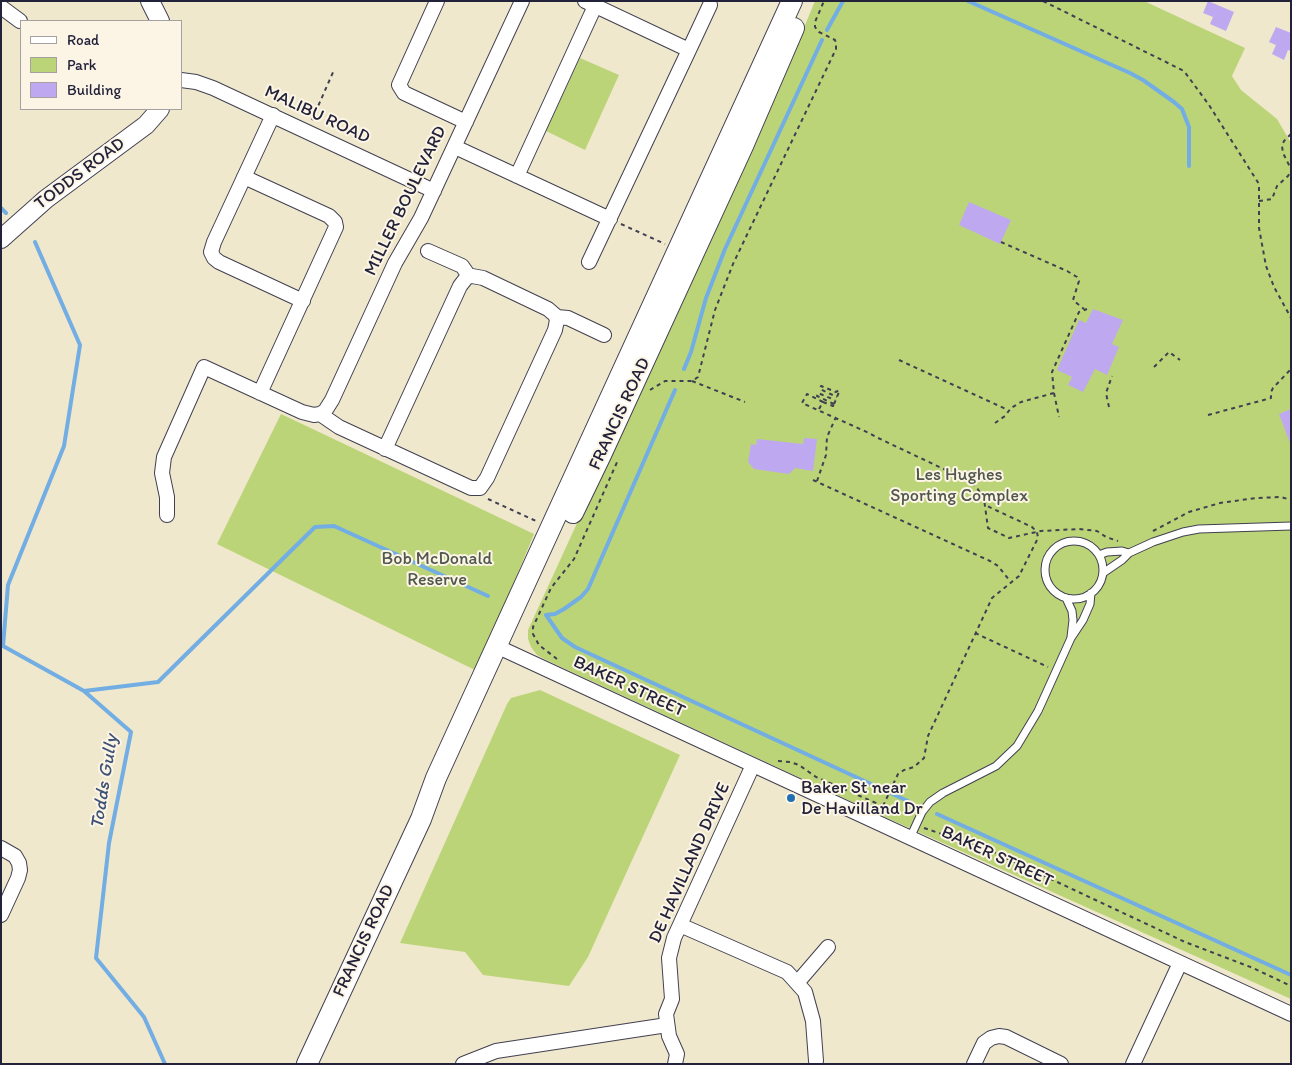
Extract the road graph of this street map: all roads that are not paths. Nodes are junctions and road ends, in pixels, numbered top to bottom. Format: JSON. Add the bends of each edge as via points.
{"nodes":[{"id":1,"x":150,"y":1,"type":"edge"},
{"id":2,"x":437,"y":1,"type":"edge"},
{"id":3,"x":522,"y":1,"type":"edge"},
{"id":4,"x":792,"y":1,"type":"edge"},
{"id":5,"x":804,"y":1,"type":"edge"},
{"id":6,"x":590,"y":4,"type":"edge"},
{"id":7,"x":710,"y":5,"type":"dead end"},
{"id":8,"x":1,"y":7,"type":"edge"},
{"id":9,"x":160,"y":20,"type":"edge"},
{"id":10,"x":20,"y":21,"type":"dead end"},
{"id":11,"x":789,"y":22,"type":"junction"},
{"id":12,"x":689,"y":50,"type":"junction"},
{"id":13,"x":182,"y":80,"type":"edge"},
{"id":14,"x":159,"y":110,"type":"edge"},
{"id":15,"x":273,"y":115,"type":"junction"},
{"id":16,"x":466,"y":122,"type":"junction"},
{"id":17,"x":455,"y":147,"type":"junction"},
{"id":18,"x":517,"y":176,"type":"junction"},
{"id":19,"x":244,"y":177,"type":"junction"},
{"id":20,"x":434,"y":191,"type":"junction"},
{"id":21,"x":610,"y":219,"type":"junction"},
{"id":22,"x":1,"y":240,"type":"edge"},
{"id":23,"x":428,"y":250,"type":"dead end"},
{"id":24,"x":589,"y":262,"type":"dead end"},
{"id":25,"x":469,"y":276,"type":"junction"},
{"id":26,"x":303,"y":301,"type":"junction"},
{"id":27,"x":557,"y":317,"type":"junction"},
{"id":28,"x":604,"y":335,"type":"dead end"},
{"id":29,"x":260,"y":393,"type":"junction"},
{"id":30,"x":320,"y":414,"type":"junction"},
{"id":31,"x":385,"y":448,"type":"junction"},
{"id":32,"x":167,"y":515,"type":"dead end"},
{"id":33,"x":1291,"y":526,"type":"edge"},
{"id":34,"x":1130,"y":553,"type":"junction"},
{"id":35,"x":1099,"y":555,"type":"junction"},
{"id":36,"x":1103,"y":573,"type":"junction"},
{"id":37,"x":1092,"y":593,"type":"junction"},
{"id":38,"x":1066,"y":598,"type":"junction"},
{"id":39,"x":1071,"y":638,"type":"junction"},
{"id":40,"x":502,"y":649,"type":"junction"},
{"id":41,"x":753,"y":765,"type":"junction"},
{"id":42,"x":910,"y":838,"type":"junction"},
{"id":43,"x":1,"y":848,"type":"edge"},
{"id":44,"x":1,"y":915,"type":"edge"},
{"id":45,"x":680,"y":925,"type":"junction"},
{"id":46,"x":828,"y":947,"type":"dead end"},
{"id":47,"x":1180,"y":963,"type":"junction"},
{"id":48,"x":797,"y":983,"type":"junction"},
{"id":49,"x":1291,"y":1014,"type":"edge"},
{"id":50,"x":668,"y":1025,"type":"junction"},
{"id":51,"x":816,"y":1061,"type":"dead end"},
{"id":52,"x":307,"y":1064,"type":"edge"},
{"id":53,"x":463,"y":1064,"type":"edge"},
{"id":54,"x":675,"y":1064,"type":"edge"},
{"id":55,"x":974,"y":1064,"type":"edge"},
{"id":56,"x":1061,"y":1064,"type":"edge"},
{"id":57,"x":1132,"y":1064,"type":"edge"}],
"edges":[{"from":1,"to":9,"type":"street"},
{"from":2,"to":16,"type":"street","via":[[399,85],[404,93]]},
{"from":3,"to":16,"type":"street","name":"MILLER BOULEVARD"},
{"from":4,"to":11,"type":"main road","name":"FRANCIS ROAD"},
{"from":5,"to":11,"type":"main road","name":"FRANCIS ROAD"},
{"from":6,"to":12,"type":"street"},
{"from":6,"to":18,"type":"street"},
{"from":7,"to":12,"type":"street"},
{"from":8,"to":10,"type":"street"},
{"from":11,"to":40,"type":"main road","name":"FRANCIS ROAD"},
{"from":12,"to":21,"type":"street"},
{"from":13,"to":15,"type":"street","name":"MALIBU ROAD","via":[[213,88]]},
{"from":14,"to":22,"type":"street","name":"TODDS ROAD","via":[[146,125],[46,198]]},
{"from":15,"to":19,"type":"street"},
{"from":15,"to":20,"type":"street","name":"MALIBU ROAD"},
{"from":16,"to":17,"type":"street","name":"MILLER BOULEVARD"},
{"from":17,"to":18,"type":"street"},
{"from":17,"to":20,"type":"street","name":"MILLER BOULEVARD"},
{"from":18,"to":21,"type":"street"},
{"from":19,"to":26,"type":"street","via":[[212,246],[212,256]]},
{"from":19,"to":26,"type":"street","via":[[335,222],[334,234]]},
{"from":20,"to":30,"type":"street","name":"MILLER BOULEVARD","via":[[395,264],[332,400]]},
{"from":21,"to":24,"type":"street"},
{"from":23,"to":25,"type":"street","via":[[462,266]]},
{"from":25,"to":27,"type":"street","via":[[483,278],[548,309]]},
{"from":25,"to":31,"type":"street","via":[[460,286]]},
{"from":26,"to":29,"type":"street"},
{"from":27,"to":28,"type":"street","via":[[568,318]]},
{"from":27,"to":31,"type":"street","via":[[555,330],[484,485],[478,489],[471,488]]},
{"from":29,"to":30,"type":"street","via":[[306,414]]},
{"from":29,"to":32,"type":"street","via":[[204,367],[164,457],[162,473],[168,497]]},
{"from":30,"to":31,"type":"street","via":[[335,425]]},
{"from":33,"to":34,"type":"lane","via":[[1199,529],[1170,536]]},
{"from":34,"to":35,"type":"lane","via":[[1106,552]]},
{"from":34,"to":36,"type":"lane"},
{"from":35,"to":36,"type":"lane"},
{"from":35,"to":38,"type":"lane","via":[[1078,541],[1062,544],[1050,554],[1046,578],[1054,590]]},
{"from":36,"to":37,"type":"lane"},
{"from":37,"to":38,"type":"lane","via":[[1075,599]]},
{"from":37,"to":39,"type":"lane","via":[[1083,620]]},
{"from":38,"to":39,"type":"lane","via":[[1072,611]]},
{"from":39,"to":42,"type":"lane","via":[[1028,729],[1008,757],[930,802]]},
{"from":40,"to":41,"type":"street","name":"BAKER STREET"},
{"from":40,"to":52,"type":"main road","name":"FRANCIS ROAD","via":[[471,731],[421,819]]},
{"from":41,"to":42,"type":"street","name":"BAKER STREET"},
{"from":41,"to":45,"type":"street","name":"DE HAVILLAND DRIVE"},
{"from":42,"to":47,"type":"street","name":"BAKER STREET"},
{"from":43,"to":44,"type":"street","via":[[15,856],[20,870]]},
{"from":45,"to":48,"type":"street","via":[[787,972]]},
{"from":45,"to":50,"type":"street","name":"DE HAVILLAND DRIVE","via":[[669,958],[672,999],[666,1014]]},
{"from":46,"to":48,"type":"street"},
{"from":47,"to":49,"type":"street","name":"BAKER STREET"},
{"from":47,"to":57,"type":"street"},
{"from":48,"to":51,"type":"street","via":[[805,992],[813,1022]]},
{"from":50,"to":53,"type":"street","via":[[496,1051]]},
{"from":50,"to":54,"type":"street","name":"DE HAVILLAND DRIVE","via":[[677,1054]]},
{"from":55,"to":56,"type":"street","via":[[984,1043],[999,1036]]}]}
